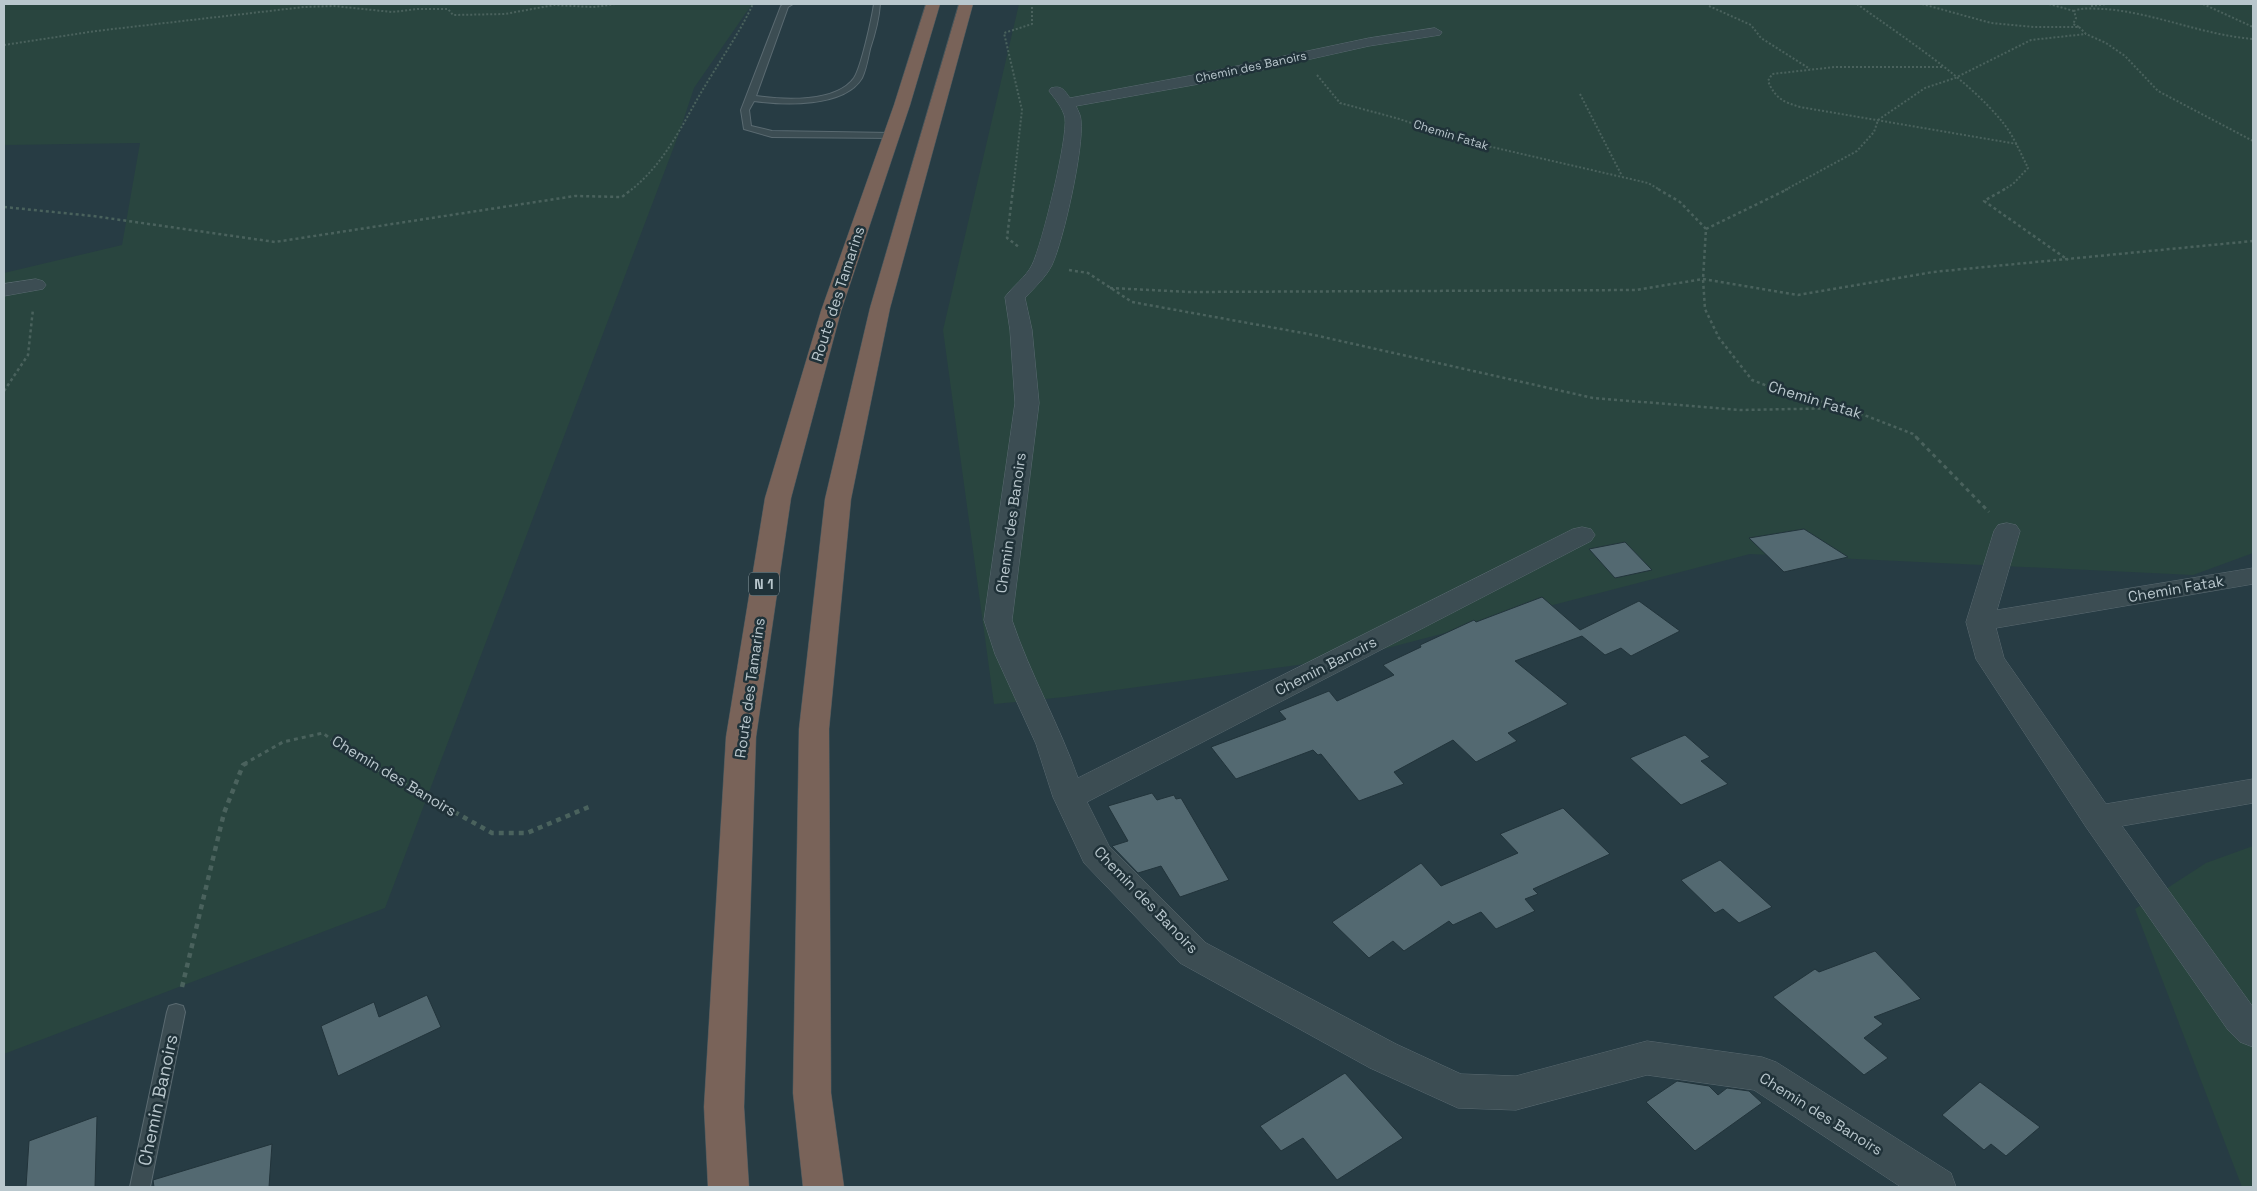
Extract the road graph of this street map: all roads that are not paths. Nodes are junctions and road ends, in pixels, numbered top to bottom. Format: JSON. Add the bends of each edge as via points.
{"nodes":[{"id":1,"x":790,"y":4,"type":"edge"},
{"id":2,"x":877,"y":4,"type":"edge"},
{"id":3,"x":933,"y":4,"type":"edge"},
{"id":4,"x":966,"y":4,"type":"edge"},
{"id":5,"x":1435,"y":32,"type":"dead end"},
{"id":6,"x":751,"y":98,"type":"junction"},
{"id":7,"x":891,"y":136,"type":"junction"},
{"id":8,"x":36,"y":285,"type":"road end"},
{"id":9,"x":4,"y":290,"type":"edge"},
{"id":10,"x":2007,"y":530,"type":"road end"},
{"id":11,"x":1582,"y":535,"type":"dead end"},
{"id":12,"x":2253,"y":576,"type":"edge"},
{"id":13,"x":1980,"y":622,"type":"junction"},
{"id":14,"x":2253,"y":791,"type":"edge"},
{"id":15,"x":1069,"y":797,"type":"junction"},
{"id":16,"x":2098,"y":818,"type":"junction"},
{"id":17,"x":176,"y":1012,"type":"road end"},
{"id":18,"x":2253,"y":1031,"type":"edge"},
{"id":19,"x":140,"y":1187,"type":"edge"},
{"id":20,"x":728,"y":1187,"type":"edge"},
{"id":21,"x":823,"y":1187,"type":"edge"},
{"id":22,"x":1936,"y":1187,"type":"edge"}],
"edges":[{"from":1,"to":6,"type":"lane","via":[[785,6]]},
{"from":2,"to":6,"type":"lane","via":[[875,24],[857,79],[842,92],[812,100],[774,102]]},
{"from":3,"to":7,"type":"highway","name":"Route des Tamarins","number":"N 1"},
{"from":4,"to":21,"type":"highway","via":[[880,308],[838,499],[814,729],[812,1093]]},
{"from":5,"to":15,"type":"street","name":"Chemin des Banoirs","via":[[1369,42],[1199,79],[1062,97],[1074,119],[1065,177],[1042,265],[1015,297],[1027,403],[998,620],[1009,654],[1052,744]]},
{"from":6,"to":7,"type":"lane","via":[[745,110],[747,127],[772,134]]},
{"from":7,"to":20,"type":"highway","name":"Route des Tamarins","number":"N 1","via":[[831,312],[778,498],[769,555],[741,737],[724,1107]]},
{"from":8,"to":9,"type":"street"},
{"from":10,"to":13,"type":"street"},
{"from":11,"to":15,"type":"street","name":"Chemin Banoirs"},
{"from":12,"to":13,"type":"street","name":"Chemin Fatak"},
{"from":13,"to":16,"type":"street","via":[[1990,659]]},
{"from":14,"to":16,"type":"street"},
{"from":15,"to":22,"type":"street","name":"Chemin des Banoirs","via":[[1096,854],[1193,953],[1383,1056],[1458,1091],[1516,1093],[1647,1058],[1762,1074]]},
{"from":16,"to":18,"type":"street"},
{"from":17,"to":19,"type":"lane","name":"Chemin Banoirs"}]}
